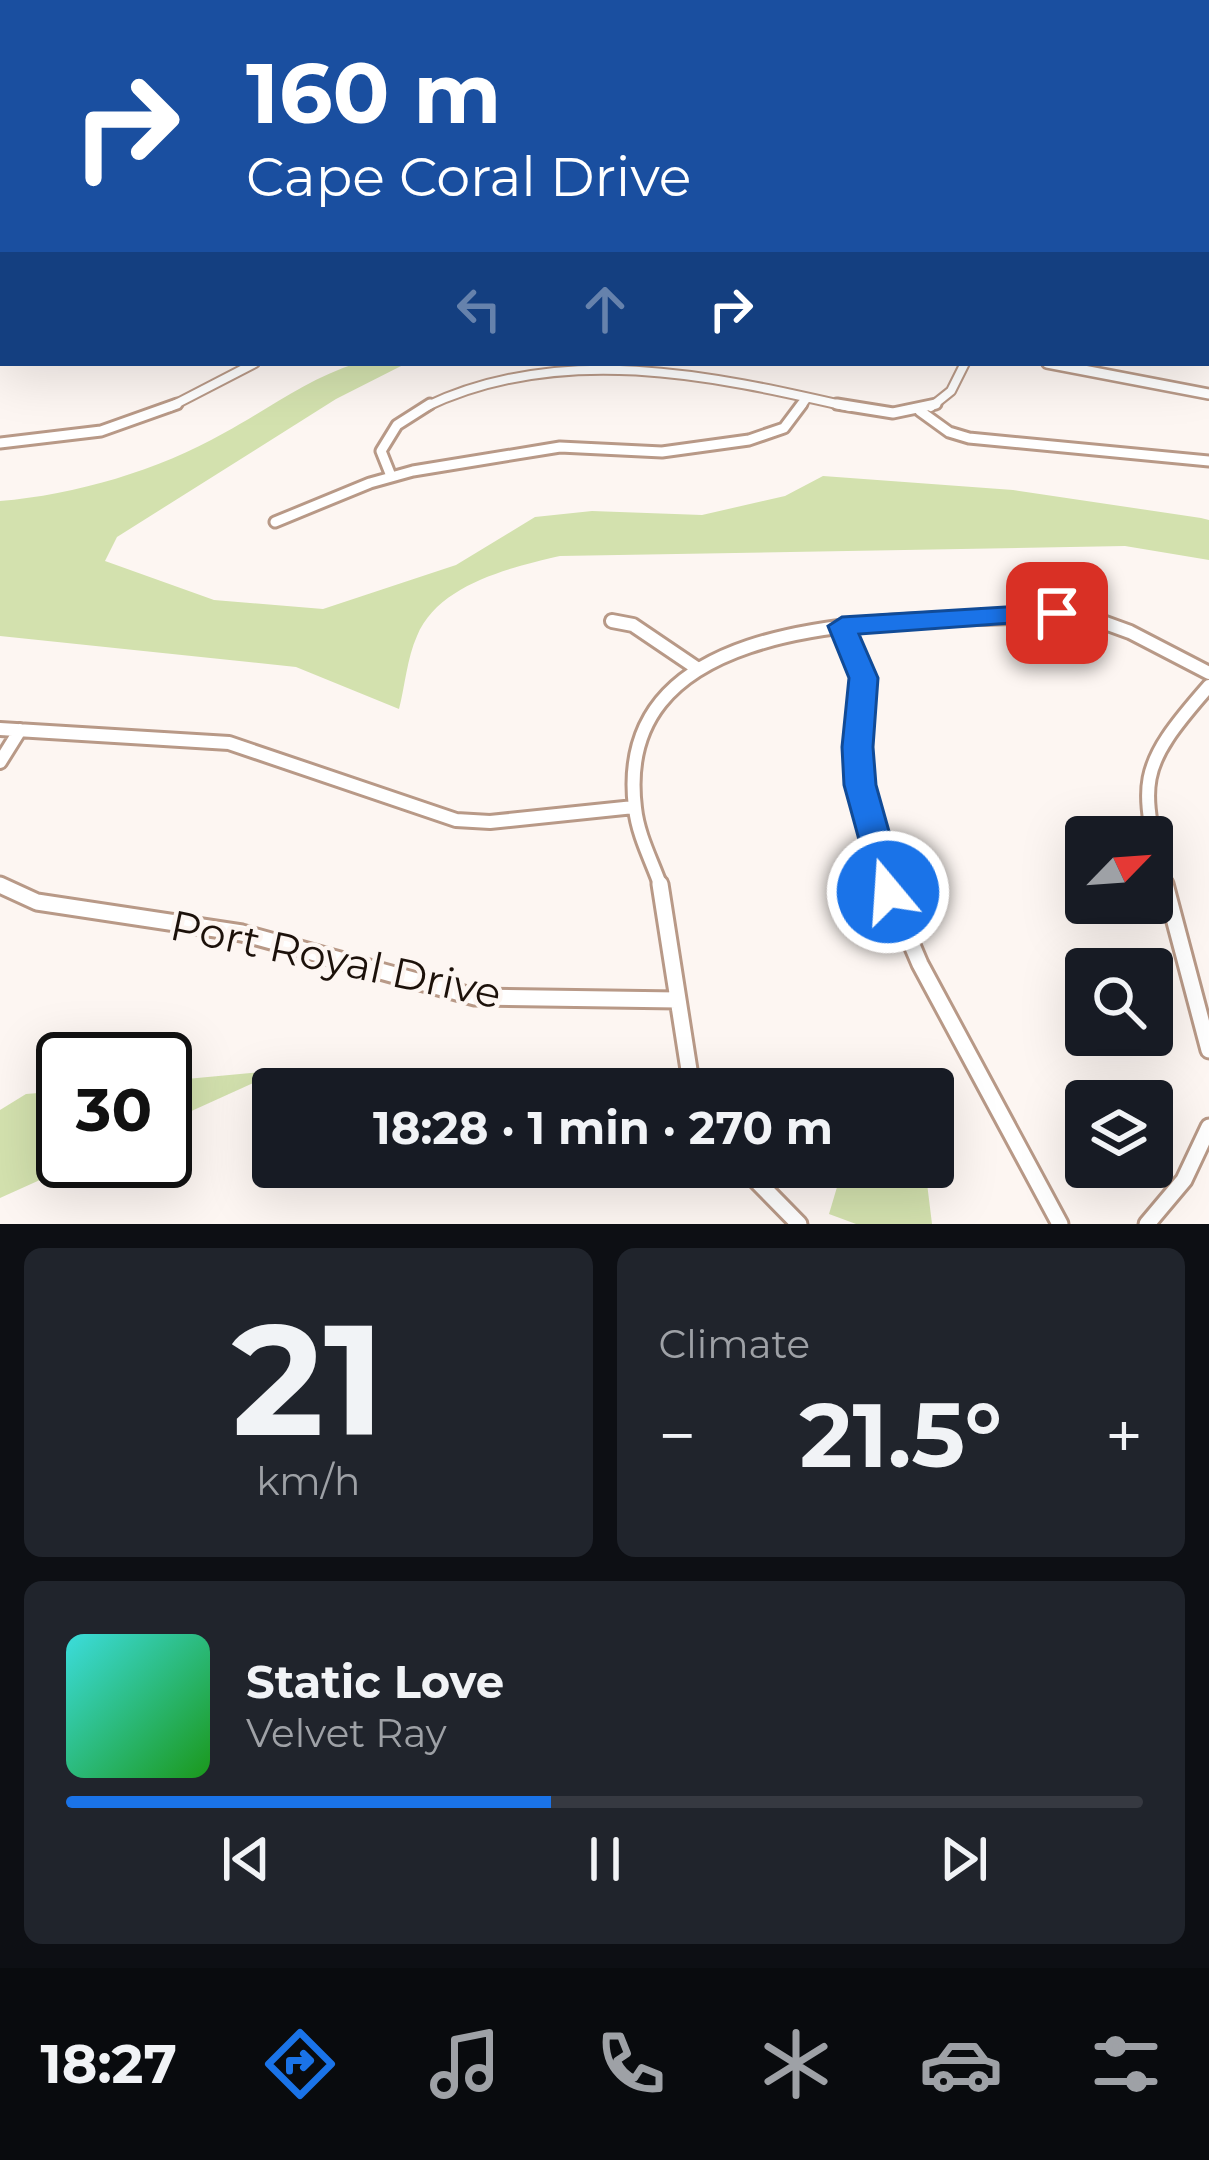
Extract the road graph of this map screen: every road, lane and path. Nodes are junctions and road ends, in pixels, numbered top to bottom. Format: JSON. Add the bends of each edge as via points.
{"nodes":[{"id":1,"x":249,"y":366,"type":"edge"},
{"id":2,"x":964,"y":366,"type":"edge"},
{"id":3,"x":1075,"y":366,"type":"edge"},
{"id":4,"x":1209,"y":394,"type":"edge"},
{"id":5,"x":806,"y":399,"type":"junction"},
{"id":6,"x":920,"y":411,"type":"junction"},
{"id":7,"x":0,"y":443,"type":"edge"},
{"id":8,"x":1209,"y":461,"type":"edge"},
{"id":9,"x":391,"y":476,"type":"junction"},
{"id":10,"x":275,"y":523,"type":"dead end"},
{"id":11,"x":612,"y":622,"type":"dead end"},
{"id":12,"x":842,"y":626,"type":"junction"},
{"id":13,"x":698,"y":668,"type":"junction"},
{"id":14,"x":1209,"y":673,"type":"edge"},
{"id":15,"x":1209,"y":686,"type":"edge"},
{"id":16,"x":0,"y":729,"type":"edge"},
{"id":17,"x":20,"y":730,"type":"junction"},
{"id":18,"x":0,"y":762,"type":"edge"},
{"id":19,"x":634,"y":806,"type":"junction"},
{"id":20,"x":0,"y":887,"type":"edge"},
{"id":21,"x":677,"y":1000,"type":"junction"},
{"id":22,"x":1209,"y":1050,"type":"edge"},
{"id":23,"x":688,"y":1068,"type":"edge"},
{"id":24,"x":1209,"y":1127,"type":"edge"},
{"id":25,"x":761,"y":1188,"type":"edge"},
{"id":26,"x":790,"y":1221,"type":"edge"},
{"id":27,"x":1060,"y":1224,"type":"edge"},
{"id":28,"x":1147,"y":1224,"type":"edge"}],
"edges":[{"from":1,"to":7,"type":"street","via":[[154,417]]},
{"from":2,"to":6,"type":"street","via":[[952,396]]},
{"from":3,"to":4,"type":"street"},
{"from":5,"to":6,"type":"street","via":[[876,413]]},
{"from":5,"to":9,"type":"street","via":[[784,428],[749,440],[662,452],[560,447]]},
{"from":5,"to":9,"type":"street","via":[[664,370],[525,378],[408,416],[380,452]]},
{"from":6,"to":8,"type":"street","via":[[969,438]]},
{"from":9,"to":10,"type":"street"},
{"from":11,"to":13,"type":"street","via":[[633,625]]},
{"from":12,"to":13,"type":"street","via":[[776,635]]},
{"from":12,"to":14,"type":"street","via":[[1079,614]]},
{"from":12,"to":27,"type":"street","via":[[864,678],[857,747],[879,869],[938,1000]]},
{"from":13,"to":19,"type":"street","via":[[652,710],[632,772]]},
{"from":15,"to":22,"type":"street","via":[[1153,751],[1143,782]]},
{"from":16,"to":17,"type":"street"},
{"from":17,"to":18,"type":"street"},
{"from":17,"to":19,"type":"street","via":[[242,746],[456,820]]},
{"from":19,"to":21,"type":"street","via":[[665,900]]},
{"from":20,"to":21,"type":"street","name":"Port Royal Drive","via":[[37,902],[242,933],[475,997]]},
{"from":21,"to":23,"type":"street"},
{"from":24,"to":28,"type":"street","via":[[1168,1206]]},
{"from":25,"to":26,"type":"street"}]}
